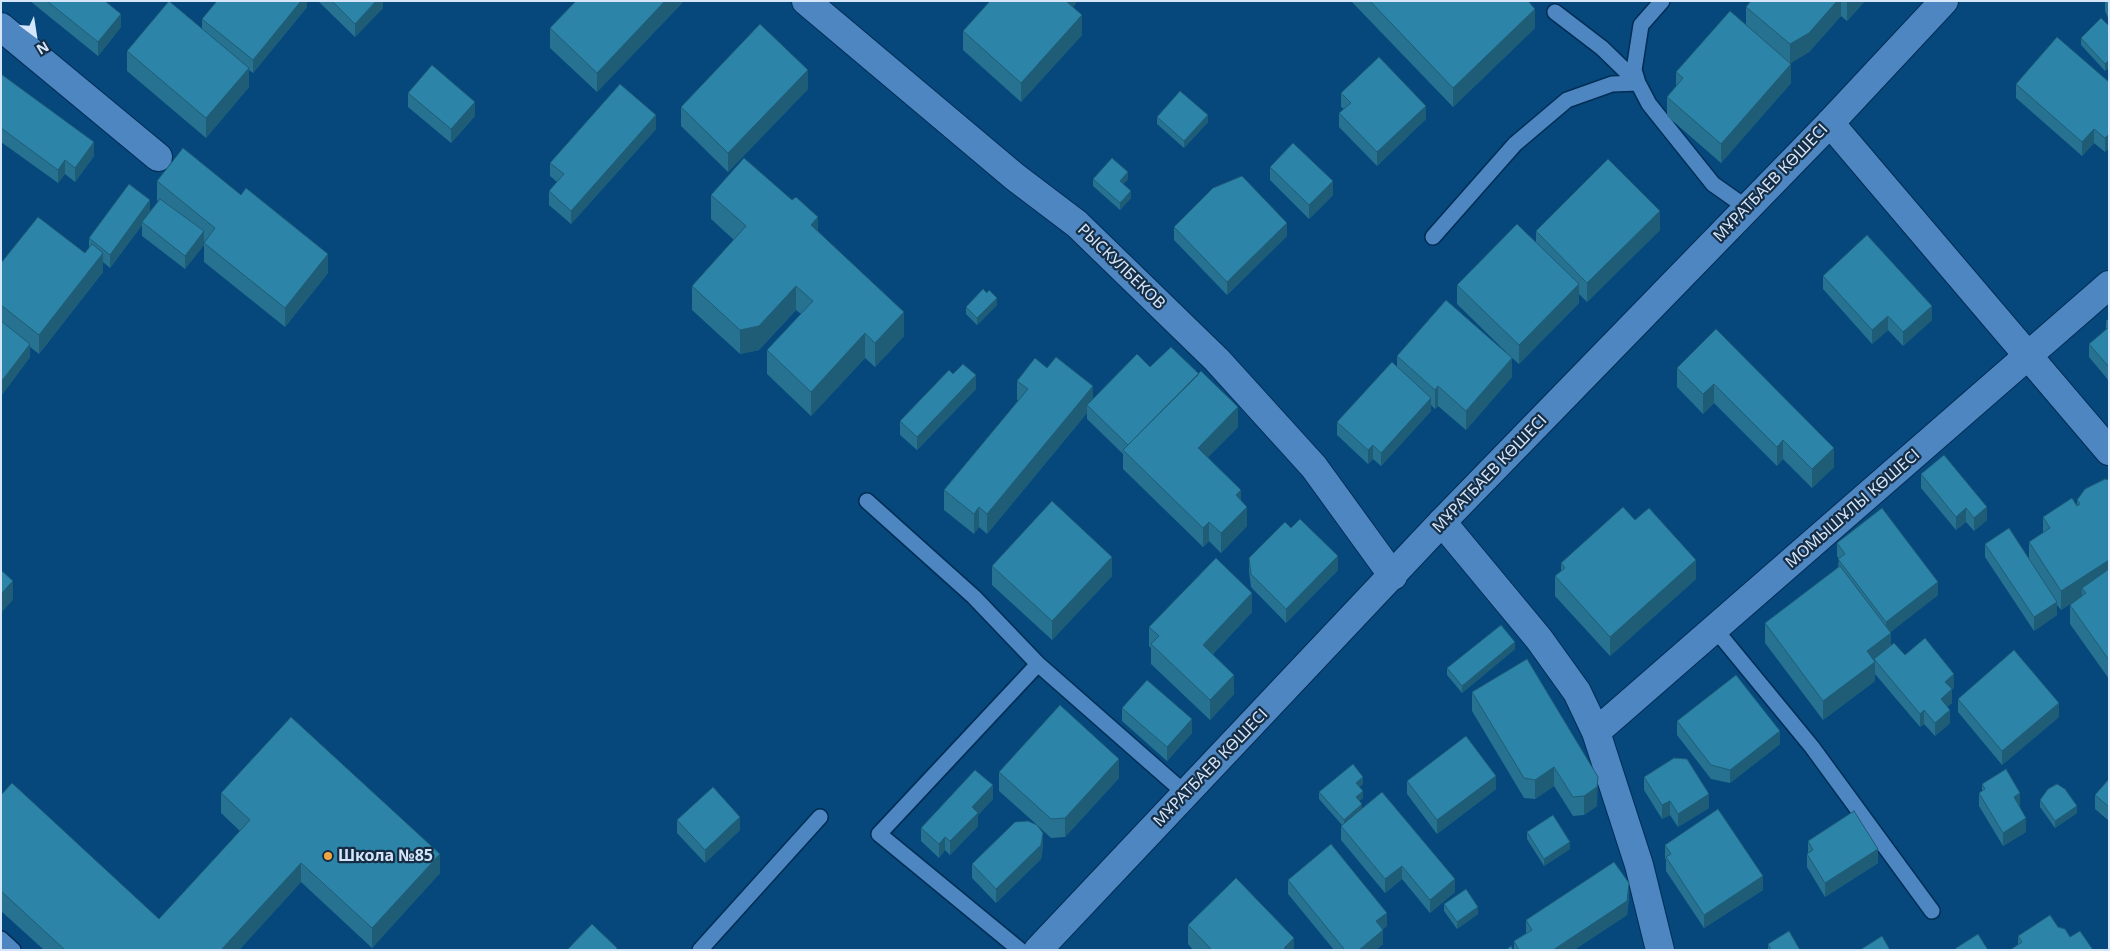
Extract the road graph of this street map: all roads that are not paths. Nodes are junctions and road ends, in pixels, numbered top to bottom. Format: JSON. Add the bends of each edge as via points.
{"nodes":[{"id":1,"x":806,"y":1,"type":"edge"},
{"id":2,"x":1662,"y":1,"type":"edge"},
{"id":3,"x":1944,"y":1,"type":"edge"},
{"id":4,"x":1555,"y":12,"type":"dead end"},
{"id":5,"x":1,"y":27,"type":"edge"},
{"id":6,"x":1638,"y":83,"type":"junction"},
{"id":7,"x":1830,"y":123,"type":"junction"},
{"id":8,"x":158,"y":157,"type":"dead end"},
{"id":9,"x":1747,"y":208,"type":"junction"},
{"id":10,"x":1433,"y":237,"type":"dead end"},
{"id":11,"x":2109,"y":285,"type":"edge"},
{"id":12,"x":2027,"y":356,"type":"junction"},
{"id":13,"x":2109,"y":451,"type":"edge"},
{"id":14,"x":867,"y":501,"type":"dead end"},
{"id":15,"x":1442,"y":522,"type":"junction"},
{"id":16,"x":1393,"y":576,"type":"junction"},
{"id":17,"x":1715,"y":629,"type":"junction"},
{"id":18,"x":1038,"y":664,"type":"junction"},
{"id":19,"x":1596,"y":732,"type":"junction"},
{"id":20,"x":1186,"y":794,"type":"junction"},
{"id":21,"x":820,"y":817,"type":"dead end"},
{"id":22,"x":1932,"y":911,"type":"dead end"},
{"id":23,"x":1,"y":939,"type":"edge"},
{"id":24,"x":13,"y":950,"type":"edge"},
{"id":25,"x":700,"y":950,"type":"edge"},
{"id":26,"x":1020,"y":950,"type":"edge"},
{"id":27,"x":1038,"y":950,"type":"edge"},
{"id":28,"x":1660,"y":950,"type":"edge"}],
"edges":[{"from":1,"to":16,"type":"street","name":"РЫСКУЛБЕКОВ","via":[[1015,177],[1077,224],[1210,354],[1314,467]]},
{"from":2,"to":6,"type":"lane","via":[[1640,25],[1634,70]]},
{"from":3,"to":7,"type":"street","name":"МҰРАТБАЕВ КӨШЕСІ"},
{"from":4,"to":6,"type":"lane","via":[[1602,48]]},
{"from":5,"to":8,"type":"street"},
{"from":6,"to":9,"type":"lane","via":[[1649,104],[1713,184]]},
{"from":6,"to":10,"type":"lane","via":[[1612,84],[1568,100],[1515,144]]},
{"from":7,"to":9,"type":"street","name":"МҰРАТБАЕВ КӨШЕСІ"},
{"from":7,"to":12,"type":"street"},
{"from":9,"to":15,"type":"street","name":"МҰРАТБАЕВ КӨШЕСІ"},
{"from":11,"to":12,"type":"street","name":"МОМЫШҰЛЫ КӨШЕСІ"},
{"from":12,"to":13,"type":"street"},
{"from":12,"to":17,"type":"street","name":"МОМЫШҰЛЫ КӨШЕСІ"},
{"from":14,"to":18,"type":"lane","via":[[974,597]]},
{"from":15,"to":16,"type":"street","name":"МҰРАТБАЕВ КӨШЕСІ"},
{"from":15,"to":19,"type":"street","via":[[1539,639],[1577,692]]},
{"from":16,"to":20,"type":"street","name":"МҰРАТБАЕВ КӨШЕСІ"},
{"from":17,"to":19,"type":"street","name":"МОМЫШҰЛЫ КӨШЕСІ"},
{"from":17,"to":22,"type":"lane","via":[[1812,747]]},
{"from":18,"to":20,"type":"lane"},
{"from":18,"to":26,"type":"lane","via":[[880,834]]},
{"from":19,"to":28,"type":"street","via":[[1639,865]]},
{"from":20,"to":27,"type":"street","name":"МҰРАТБАЕВ КӨШЕСІ"},
{"from":21,"to":25,"type":"lane"},
{"from":23,"to":24,"type":"lane"}]}
